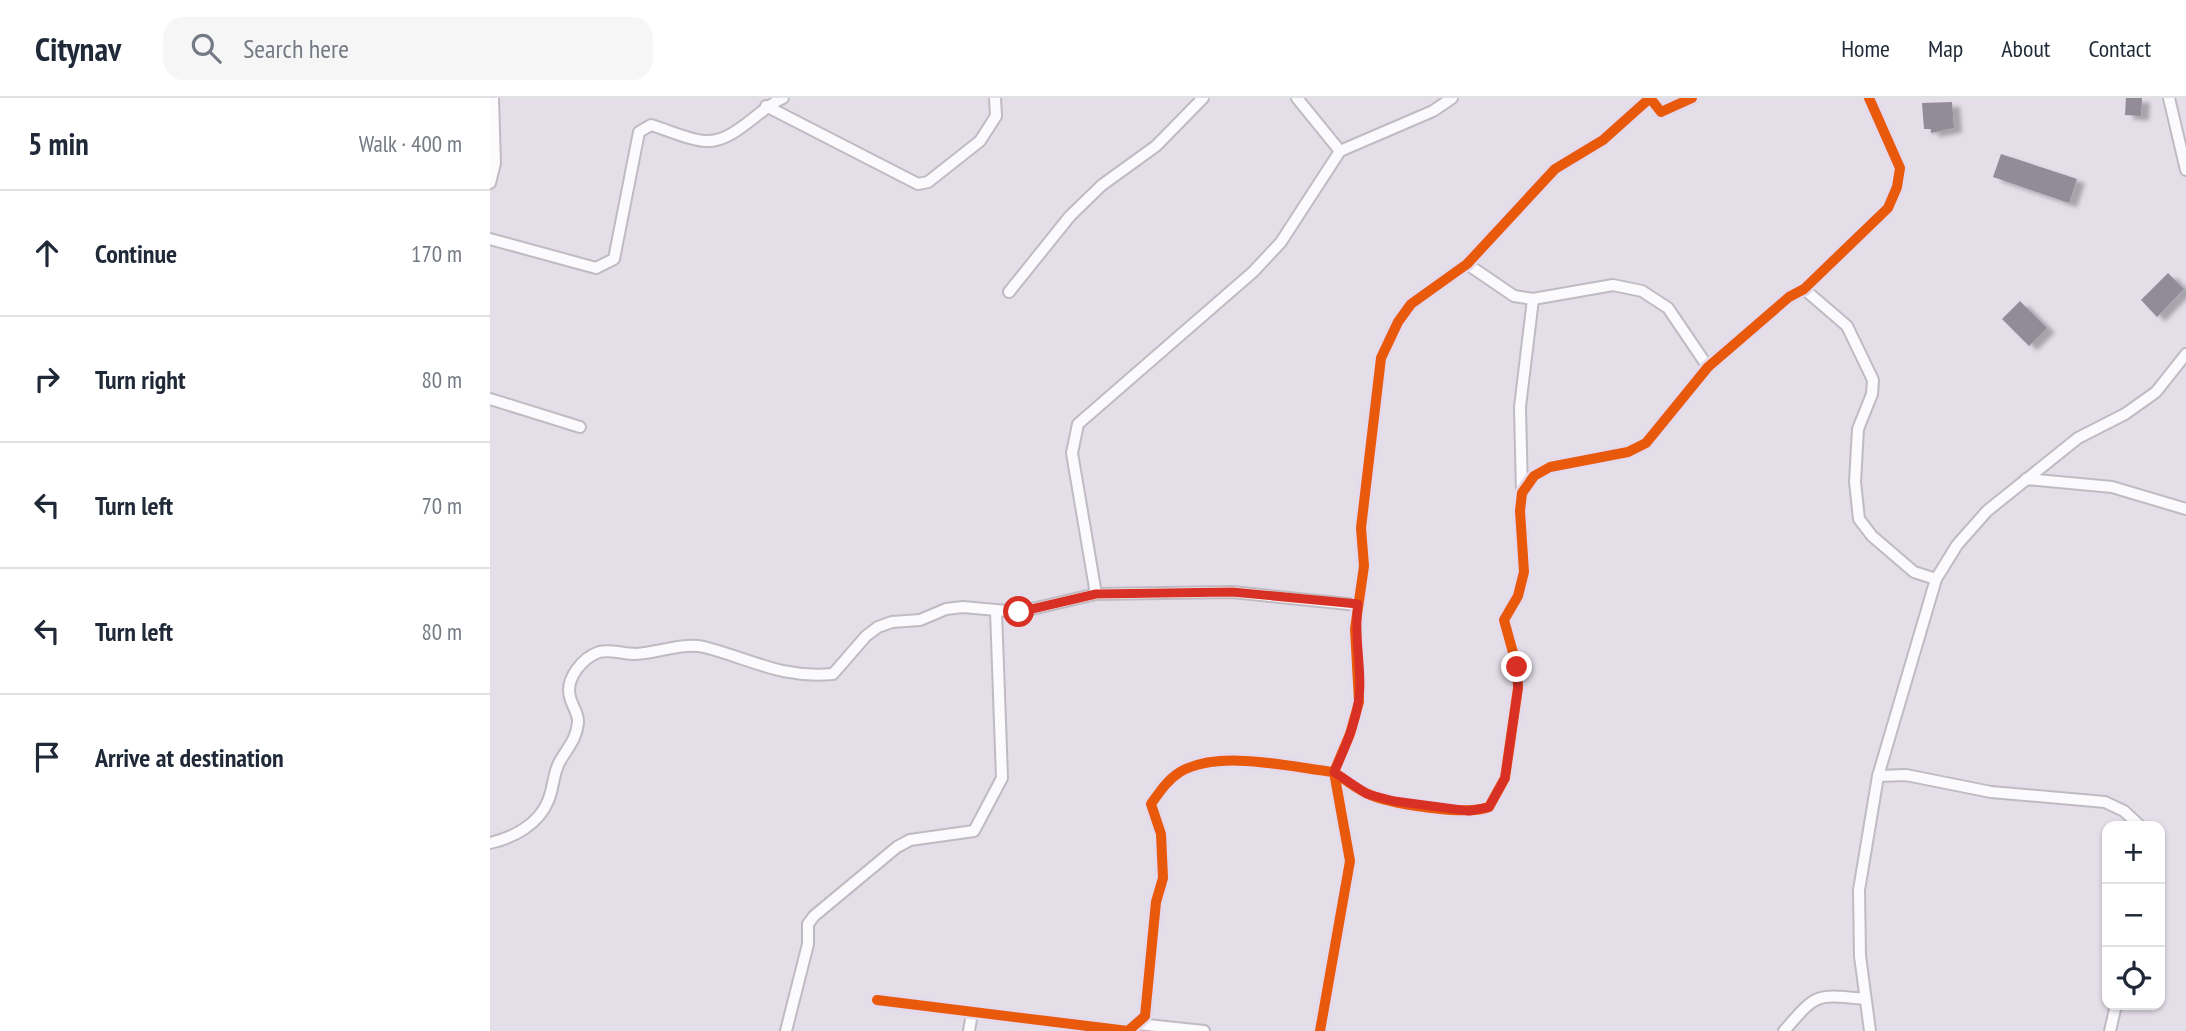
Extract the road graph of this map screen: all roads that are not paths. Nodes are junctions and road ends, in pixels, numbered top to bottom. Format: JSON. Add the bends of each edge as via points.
{"nodes":[{"id":1,"x":493,"y":98,"type":"edge"},
{"id":2,"x":782,"y":98,"type":"edge"},
{"id":3,"x":995,"y":98,"type":"edge"},
{"id":4,"x":1203,"y":98,"type":"edge"},
{"id":5,"x":1297,"y":98,"type":"edge"},
{"id":6,"x":1452,"y":98,"type":"edge"},
{"id":7,"x":1692,"y":98,"type":"edge"},
{"id":8,"x":1869,"y":98,"type":"edge"},
{"id":9,"x":2169,"y":98,"type":"edge"},
{"id":10,"x":766,"y":106,"type":"junction"},
{"id":11,"x":1340,"y":151,"type":"junction"},
{"id":12,"x":2186,"y":170,"type":"edge"},
{"id":13,"x":490,"y":183,"type":"edge"},
{"id":14,"x":490,"y":240,"type":"edge"},
{"id":15,"x":1467,"y":264,"type":"junction"},
{"id":16,"x":1804,"y":289,"type":"junction"},
{"id":17,"x":1009,"y":292,"type":"dead end"},
{"id":18,"x":1533,"y":299,"type":"junction"},
{"id":19,"x":2186,"y":354,"type":"edge"},
{"id":20,"x":1708,"y":367,"type":"junction"},
{"id":21,"x":490,"y":400,"type":"edge"},
{"id":22,"x":580,"y":427,"type":"dead end"},
{"id":23,"x":2026,"y":479,"type":"junction"},
{"id":24,"x":1522,"y":493,"type":"junction"},
{"id":25,"x":2186,"y":509,"type":"edge"},
{"id":26,"x":1936,"y":579,"type":"junction"},
{"id":27,"x":1096,"y":594,"type":"junction"},
{"id":28,"x":1358,"y":604,"type":"junction"},
{"id":29,"x":996,"y":611,"type":"junction"},
{"id":30,"x":1334,"y":772,"type":"junction"},
{"id":31,"x":1878,"y":776,"type":"junction"},
{"id":32,"x":2135,"y":821,"type":"edge"},
{"id":33,"x":490,"y":843,"type":"edge"},
{"id":34,"x":1865,"y":999,"type":"junction"},
{"id":35,"x":877,"y":1000,"type":"dead end"},
{"id":36,"x":2115,"y":1010,"type":"edge"},
{"id":37,"x":972,"y":1013,"type":"junction"},
{"id":38,"x":1138,"y":1024,"type":"junction"},
{"id":39,"x":786,"y":1031,"type":"edge"},
{"id":40,"x":969,"y":1031,"type":"edge"},
{"id":41,"x":1205,"y":1031,"type":"edge"},
{"id":42,"x":1320,"y":1031,"type":"edge"},
{"id":43,"x":1784,"y":1031,"type":"edge"},
{"id":44,"x":1870,"y":1031,"type":"edge"},
{"id":45,"x":2110,"y":1031,"type":"edge"}],
"edges":[{"from":1,"to":13,"type":"street","via":[[495,163]]},
{"from":2,"to":10,"type":"street"},
{"from":3,"to":10,"type":"street","via":[[996,116],[980,141],[928,183],[918,184]]},
{"from":4,"to":17,"type":"street","via":[[1156,146],[1102,185],[1070,216]]},
{"from":5,"to":11,"type":"street"},
{"from":6,"to":11,"type":"street","via":[[1433,111]]},
{"from":7,"to":15,"type":"street","via":[[1661,112],[1650,98],[1603,140],[1555,169]]},
{"from":8,"to":16,"type":"street","via":[[1900,168],[1897,187],[1879,219]]},
{"from":9,"to":12,"type":"street"},
{"from":10,"to":14,"type":"street","via":[[727,136],[716,139],[705,141],[651,125],[639,132],[614,259],[604,266],[596,268]]},
{"from":11,"to":27,"type":"street","via":[[1281,242],[1254,272],[1078,424],[1072,453]]},
{"from":15,"to":18,"type":"street","via":[[1514,296]]},
{"from":15,"to":28,"type":"street","via":[[1411,304],[1381,358],[1361,528],[1364,566]]},
{"from":16,"to":20,"type":"street"},
{"from":16,"to":26,"type":"street","via":[[1847,326],[1873,380],[1858,429],[1855,502],[1859,519],[1914,572]]},
{"from":18,"to":20,"type":"street","via":[[1613,285],[1642,292],[1668,308]]},
{"from":18,"to":24,"type":"street","via":[[1520,407]]},
{"from":19,"to":23,"type":"street","via":[[2156,392],[2078,438]]},
{"from":20,"to":24,"type":"street","via":[[1646,443],[1628,452],[1550,467],[1534,476]]},
{"from":21,"to":22,"type":"street"},
{"from":23,"to":25,"type":"street","via":[[2112,486]]},
{"from":23,"to":26,"type":"street","via":[[1987,511],[1957,545]]},
{"from":24,"to":30,"type":"street","via":[[1524,572],[1518,596],[1504,620],[1518,688],[1505,778],[1489,807],[1469,811],[1394,801],[1367,794]]},
{"from":26,"to":31,"type":"street"},
{"from":27,"to":28,"type":"street","via":[[1232,592]]},
{"from":27,"to":29,"type":"street","via":[[1019,612]]},
{"from":28,"to":30,"type":"street","via":[[1354,629],[1359,702]]},
{"from":29,"to":33,"type":"street","via":[[946,609],[920,620],[884,625],[866,636],[833,674],[810,676],[752,665],[702,646],[653,653],[596,653],[570,681],[569,695],[578,723],[538,820]]},
{"from":29,"to":39,"type":"street","via":[[1002,778],[974,831],[897,847],[814,916],[808,924],[808,944]]},
{"from":30,"to":38,"type":"street","via":[[1206,761],[1182,771],[1164,786],[1151,804],[1161,834],[1163,878],[1156,902],[1145,1016]]},
{"from":30,"to":42,"type":"street","via":[[1350,861]]},
{"from":31,"to":32,"type":"street","via":[[1906,775],[1992,792],[2105,802]]},
{"from":31,"to":34,"type":"street","via":[[1859,890]]},
{"from":34,"to":43,"type":"street","via":[[1820,995]]},
{"from":34,"to":44,"type":"street"},
{"from":35,"to":37,"type":"street"},
{"from":36,"to":45,"type":"street"},
{"from":37,"to":38,"type":"street","via":[[1128,1031]]},
{"from":37,"to":40,"type":"street"},
{"from":38,"to":41,"type":"street"}]}
